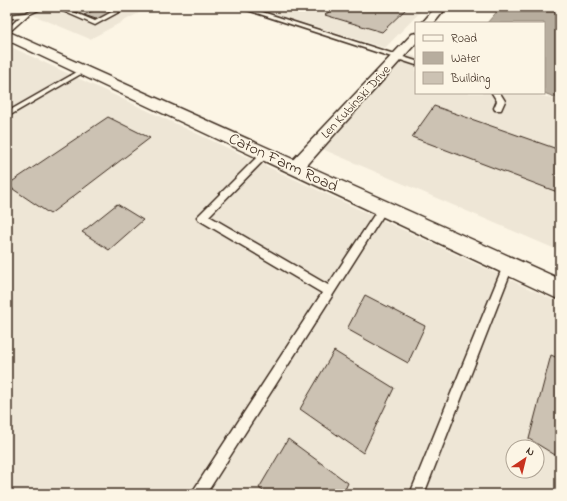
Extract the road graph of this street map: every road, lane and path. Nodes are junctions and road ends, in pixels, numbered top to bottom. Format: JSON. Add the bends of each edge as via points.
{"nodes":[{"id":1,"x":42,"y":7,"type":"edge"},
{"id":2,"x":75,"y":7,"type":"edge"},
{"id":3,"x":125,"y":7,"type":"edge"},
{"id":4,"x":241,"y":7,"type":"edge"},
{"id":5,"x":442,"y":7,"type":"edge"},
{"id":6,"x":26,"y":14,"type":"junction"},
{"id":7,"x":7,"y":17,"type":"edge"},
{"id":8,"x":429,"y":22,"type":"edge"},
{"id":9,"x":7,"y":32,"type":"edge"},
{"id":10,"x":7,"y":36,"type":"edge"},
{"id":11,"x":415,"y":37,"type":"edge"},
{"id":12,"x":397,"y":57,"type":"junction"},
{"id":13,"x":415,"y":63,"type":"edge"},
{"id":14,"x":84,"y":70,"type":"junction"},
{"id":15,"x":497,"y":94,"type":"edge"},
{"id":16,"x":498,"y":108,"type":"dead end"},
{"id":17,"x":7,"y":115,"type":"edge"},
{"id":18,"x":264,"y":155,"type":"junction"},
{"id":19,"x":295,"y":168,"type":"junction"},
{"id":20,"x":383,"y":208,"type":"junction"},
{"id":21,"x":508,"y":266,"type":"junction"},
{"id":22,"x":560,"y":290,"type":"edge"},
{"id":23,"x":329,"y":291,"type":"junction"},
{"id":24,"x":198,"y":494,"type":"edge"},
{"id":25,"x":417,"y":494,"type":"edge"}],
"edges":[{"from":1,"to":6,"type":"lane"},
{"from":2,"to":3,"type":"lane","via":[[66,11],[95,23]]},
{"from":4,"to":12,"type":"lane"},
{"from":5,"to":8,"type":"street"},
{"from":6,"to":7,"type":"lane"},
{"from":6,"to":9,"type":"lane"},
{"from":10,"to":14,"type":"street","name":"Caton Farm Road"},
{"from":11,"to":12,"type":"street","name":"Len Kubinski Drive"},
{"from":12,"to":13,"type":"lane"},
{"from":12,"to":19,"type":"street","name":"Len Kubinski Drive"},
{"from":14,"to":17,"type":"lane"},
{"from":14,"to":18,"type":"street","name":"Caton Farm Road"},
{"from":15,"to":16,"type":"lane","via":[[501,101]]},
{"from":18,"to":19,"type":"street","name":"Caton Farm Road"},
{"from":18,"to":23,"type":"lane","via":[[202,217]]},
{"from":19,"to":20,"type":"street","name":"Caton Farm Road"},
{"from":20,"to":21,"type":"street","name":"Caton Farm Road"},
{"from":20,"to":23,"type":"lane"},
{"from":21,"to":22,"type":"street","name":"Caton Farm Road"},
{"from":21,"to":25,"type":"lane"},
{"from":23,"to":24,"type":"lane"}]}
